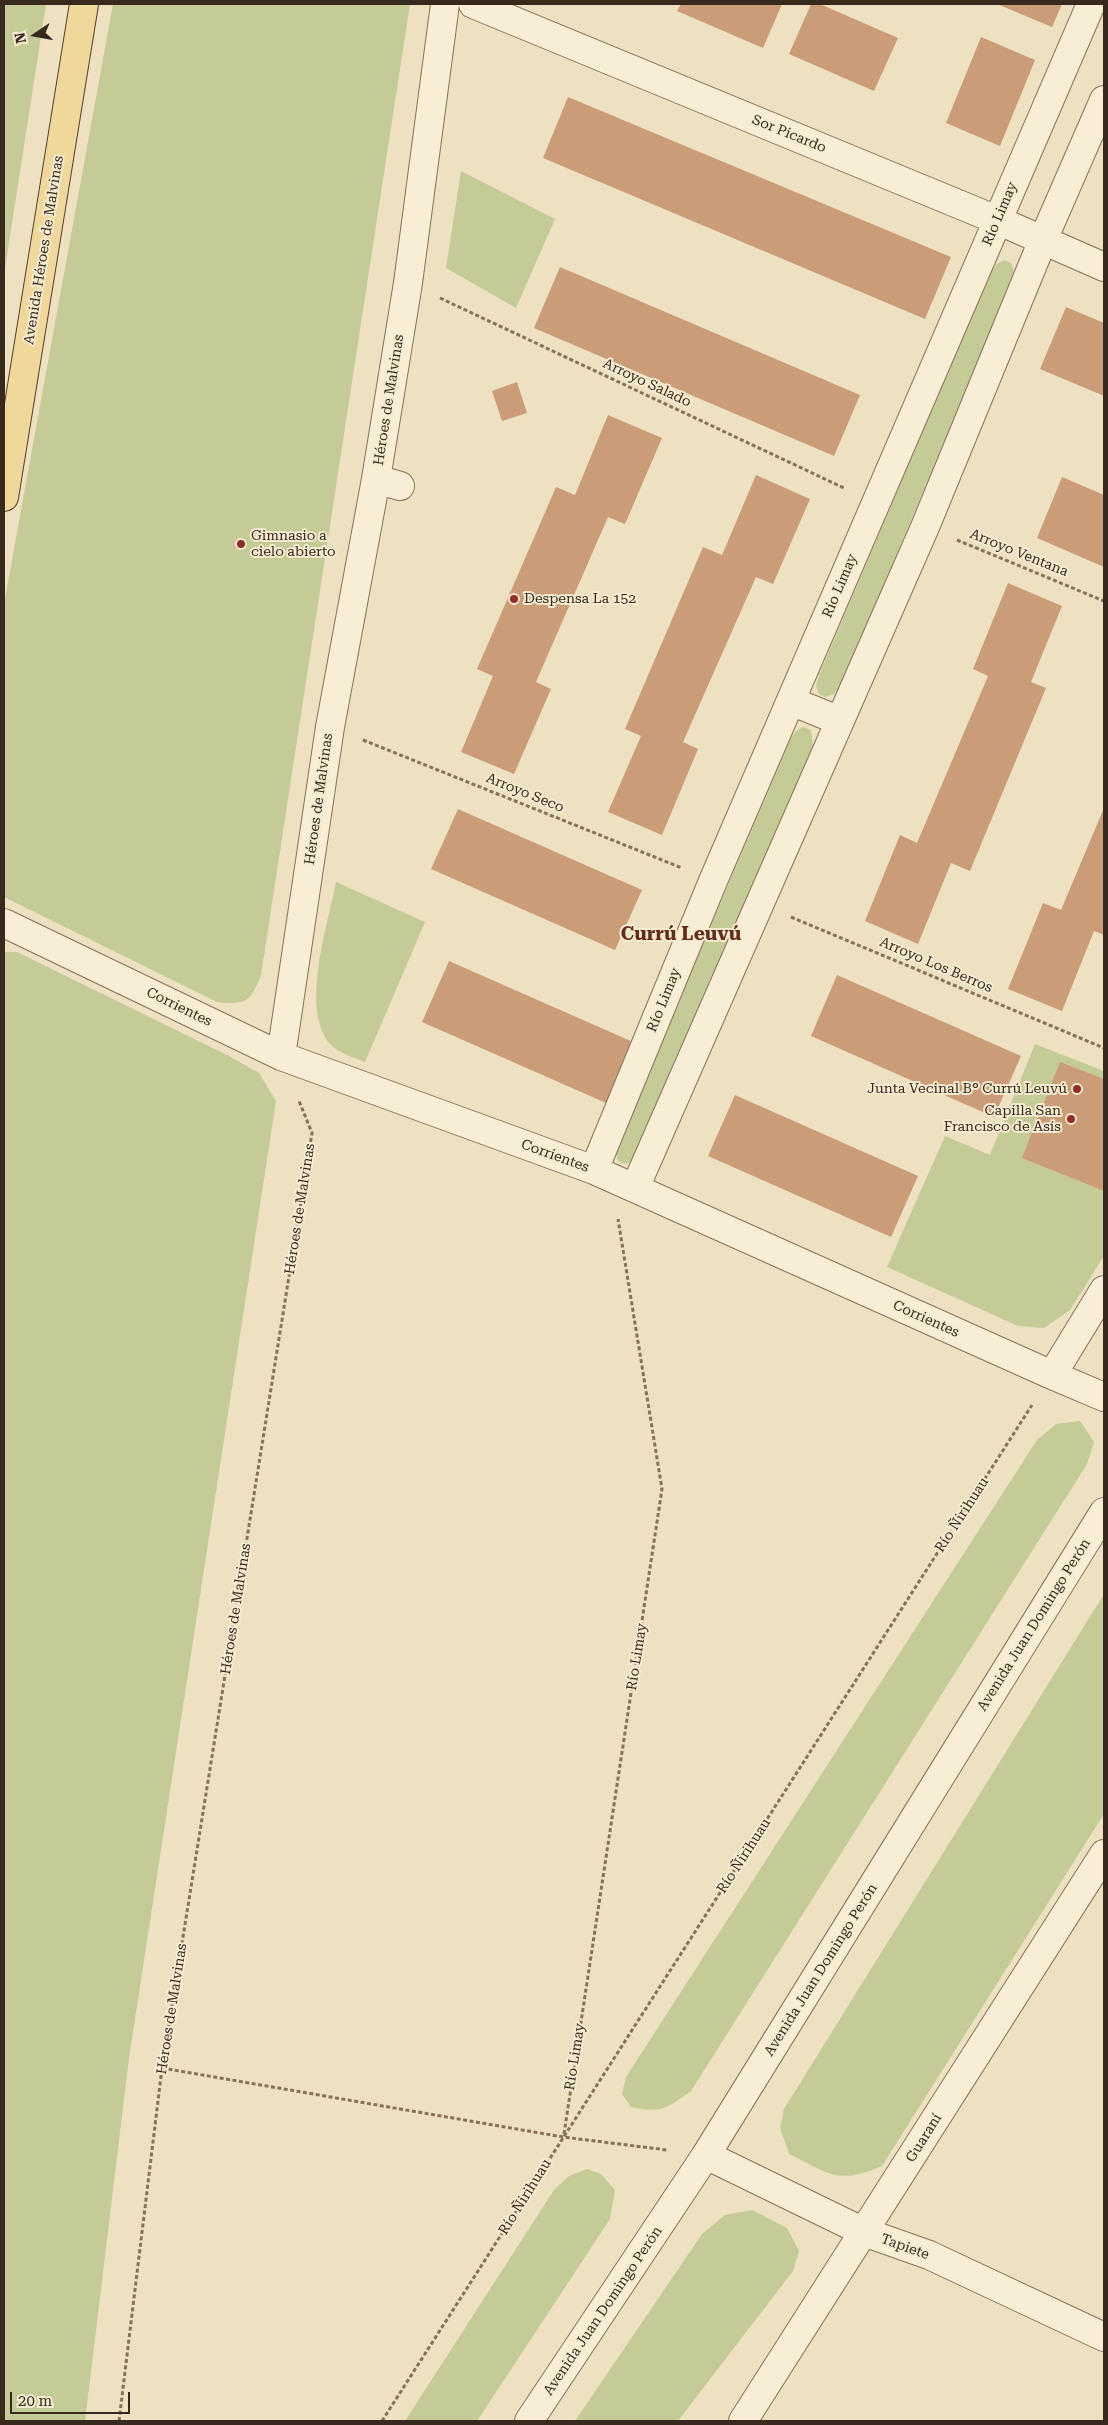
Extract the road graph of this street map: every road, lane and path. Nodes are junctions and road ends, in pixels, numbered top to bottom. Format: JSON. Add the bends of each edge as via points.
{"nodes":[{"id":1,"x":84,"y":4,"type":"edge"},
{"id":2,"x":445,"y":4,"type":"edge"},
{"id":3,"x":472,"y":4,"type":"edge"},
{"id":4,"x":1091,"y":4,"type":"edge"},
{"id":5,"x":1104,"y":100,"type":"edge"},
{"id":6,"x":997,"y":220,"type":"junction"},
{"id":7,"x":1044,"y":240,"type":"junction"},
{"id":8,"x":1104,"y":267,"type":"edge"},
{"id":9,"x":408,"y":283,"type":"junction"},
{"id":10,"x":4,"y":497,"type":"edge"},
{"id":11,"x":876,"y":503,"type":"junction"},
{"id":12,"x":925,"y":527,"type":"junction"},
{"id":13,"x":1104,"y":601,"type":"edge"},
{"id":14,"x":790,"y":701,"type":"junction"},
{"id":15,"x":840,"y":721,"type":"junction"},
{"id":16,"x":330,"y":727,"type":"junction"},
{"id":17,"x":713,"y":881,"type":"junction"},
{"id":18,"x":760,"y":904,"type":"junction"},
{"id":19,"x":4,"y":923,"type":"edge"},
{"id":20,"x":1104,"y":1048,"type":"edge"},
{"id":21,"x":281,"y":1056,"type":"junction"},
{"id":22,"x":614,"y":1178,"type":"junction"},
{"id":23,"x":1104,"y":1290,"type":"edge"},
{"id":24,"x":1052,"y":1376,"type":"junction"},
{"id":25,"x":1104,"y":1397,"type":"edge"},
{"id":26,"x":1104,"y":1512,"type":"edge"},
{"id":27,"x":1104,"y":1854,"type":"edge"},
{"id":28,"x":162,"y":2068,"type":"junction"},
{"id":29,"x":563,"y":2137,"type":"junction"},
{"id":30,"x":706,"y":2155,"type":"junction"},
{"id":31,"x":864,"y":2232,"type":"junction"},
{"id":32,"x":1104,"y":2337,"type":"edge"},
{"id":33,"x":119,"y":2421,"type":"edge"},
{"id":34,"x":382,"y":2421,"type":"edge"},
{"id":35,"x":529,"y":2421,"type":"edge"},
{"id":36,"x":743,"y":2421,"type":"edge"}],
"edges":[{"from":1,"to":10,"type":"main road","name":"Avenida Héroes de Malvinas"},
{"from":2,"to":9,"type":"street","name":"Héroes de Malvinas"},
{"from":3,"to":6,"type":"street","name":"Sor Picardo"},
{"from":4,"to":6,"type":"street","name":"Río Limay"},
{"from":5,"to":7,"type":"street"},
{"from":6,"to":7,"type":"street","name":"Sor Picardo"},
{"from":6,"to":11,"type":"street","name":"Río Limay"},
{"from":7,"to":8,"type":"street","name":"Sor Picardo"},
{"from":7,"to":12,"type":"street"},
{"from":9,"to":11,"type":"path","name":"Arroyo Salado"},
{"from":9,"to":16,"type":"street","name":"Héroes de Malvinas","via":[[388,483]]},
{"from":11,"to":14,"type":"street","name":"Río Limay"},
{"from":12,"to":13,"type":"path","name":"Arroyo Ventana"},
{"from":12,"to":15,"type":"street"},
{"from":14,"to":15,"type":"street"},
{"from":14,"to":17,"type":"street","name":"Río Limay"},
{"from":15,"to":18,"type":"street"},
{"from":16,"to":17,"type":"path","name":"Arroyo Seco"},
{"from":16,"to":21,"type":"street","name":"Héroes de Malvinas"},
{"from":17,"to":22,"type":"street","name":"Río Limay"},
{"from":18,"to":20,"type":"path","name":"Arroyo Los Berros"},
{"from":18,"to":22,"type":"street"},
{"from":19,"to":21,"type":"street","name":"Corrientes"},
{"from":21,"to":22,"type":"street","name":"Corrientes"},
{"from":21,"to":28,"type":"path","name":"Héroes de Malvinas","via":[[312,1133]]},
{"from":22,"to":24,"type":"street","name":"Corrientes"},
{"from":22,"to":29,"type":"path","name":"Río Limay","via":[[662,1489]]},
{"from":23,"to":24,"type":"street"},
{"from":24,"to":25,"type":"street","name":"Corrientes"},
{"from":24,"to":29,"type":"path","name":"Río Ñirihuau"},
{"from":26,"to":30,"type":"street","name":"Avenida Juan Domingo Perón"},
{"from":27,"to":31,"type":"street","name":"Guaraní"},
{"from":28,"to":29,"type":"path"},
{"from":28,"to":33,"type":"path","name":"Héroes de Malvinas"},
{"from":29,"to":30,"type":"path"},
{"from":29,"to":34,"type":"path","name":"Río Ñirihuau"},
{"from":30,"to":31,"type":"street","name":"Tapiete"},
{"from":30,"to":35,"type":"street","name":"Avenida Juan Domingo Perón"},
{"from":31,"to":32,"type":"street","name":"Tapiete","via":[[929,2255]]},
{"from":31,"to":36,"type":"street","name":"Guaraní"}]}
